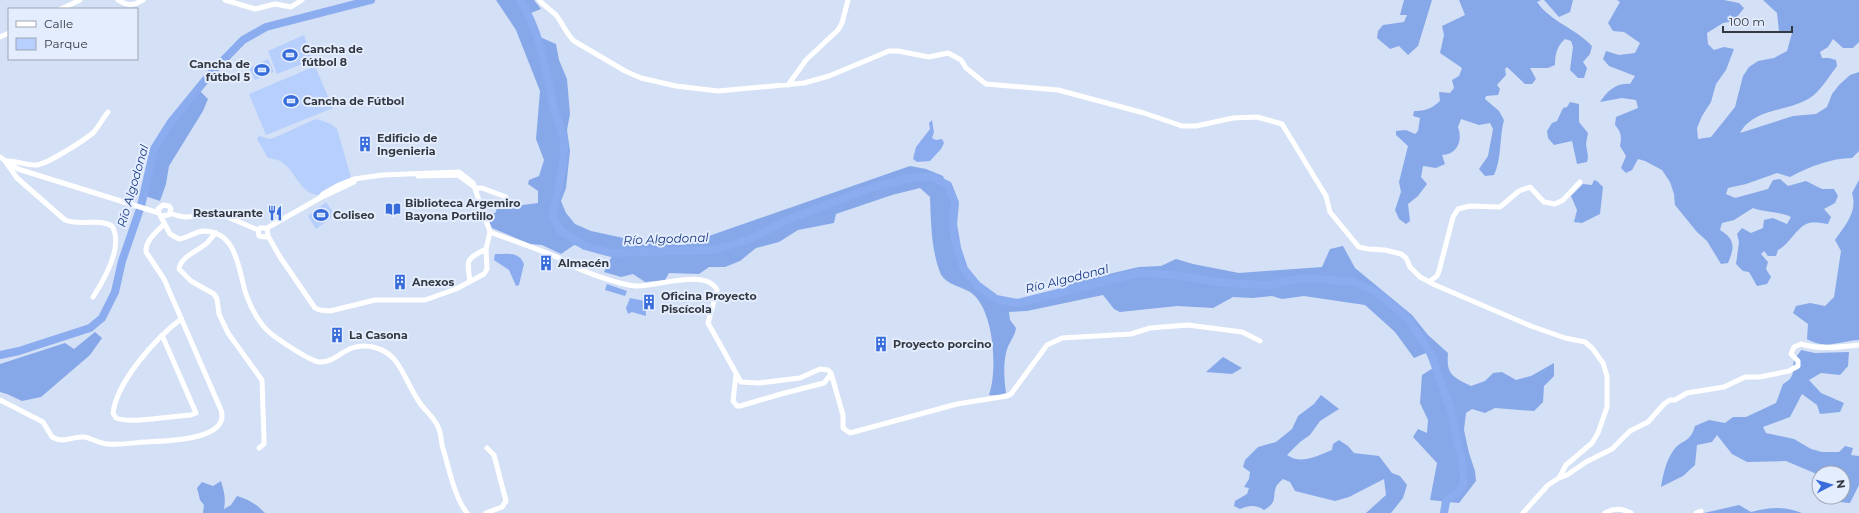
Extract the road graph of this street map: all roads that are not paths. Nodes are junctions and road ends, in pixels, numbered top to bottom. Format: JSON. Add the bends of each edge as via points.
{"nodes":[{"id":1,"x":80,"y":0,"type":"edge"},
{"id":2,"x":118,"y":0,"type":"edge"},
{"id":3,"x":142,"y":0,"type":"edge"},
{"id":4,"x":225,"y":0,"type":"edge"},
{"id":5,"x":302,"y":0,"type":"edge"},
{"id":6,"x":539,"y":0,"type":"edge"},
{"id":7,"x":848,"y":0,"type":"edge"},
{"id":8,"x":63,"y":8,"type":"edge"},
{"id":9,"x":788,"y":85,"type":"junction"},
{"id":10,"x":108,"y":112,"type":"dead end"},
{"id":11,"x":0,"y":157,"type":"edge"},
{"id":12,"x":5,"y":161,"type":"junction"},
{"id":13,"x":1580,"y":182,"type":"dead end"},
{"id":14,"x":474,"y":187,"type":"junction"},
{"id":15,"x":506,"y":196,"type":"dead end"},
{"id":16,"x":170,"y":213,"type":"junction"},
{"id":17,"x":160,"y":214,"type":"junction"},
{"id":18,"x":164,"y":224,"type":"junction"},
{"id":19,"x":267,"y":228,"type":"junction"},
{"id":20,"x":258,"y":230,"type":"junction"},
{"id":21,"x":490,"y":232,"type":"junction"},
{"id":22,"x":216,"y":233,"type":"junction"},
{"id":23,"x":268,"y":236,"type":"junction"},
{"id":24,"x":486,"y":249,"type":"junction"},
{"id":25,"x":470,"y":281,"type":"junction"},
{"id":26,"x":1430,"y":282,"type":"junction"},
{"id":27,"x":93,"y":297,"type":"dead end"},
{"id":28,"x":181,"y":319,"type":"junction"},
{"id":29,"x":162,"y":335,"type":"junction"},
{"id":30,"x":1260,"y":341,"type":"dead end"},
{"id":31,"x":1859,"y":345,"type":"edge"},
{"id":32,"x":831,"y":373,"type":"junction"},
{"id":33,"x":736,"y":374,"type":"junction"},
{"id":34,"x":0,"y":400,"type":"edge"},
{"id":35,"x":259,"y":448,"type":"dead end"},
{"id":36,"x":487,"y":448,"type":"dead end"},
{"id":37,"x":1559,"y":478,"type":"junction"},
{"id":38,"x":467,"y":513,"type":"edge"},
{"id":39,"x":486,"y":513,"type":"edge"},
{"id":40,"x":1524,"y":513,"type":"edge"},
{"id":41,"x":1605,"y":513,"type":"edge"},
{"id":42,"x":1631,"y":513,"type":"edge"}],
"edges":[{"from":1,"to":8,"type":"street"},
{"from":2,"to":3,"type":"street","via":[[132,5]]},
{"from":4,"to":5,"type":"street","via":[[255,9],[275,4],[291,6]]},
{"from":6,"to":9,"type":"street","via":[[555,15],[574,41],[641,78],[676,86],[718,91]]},
{"from":7,"to":9,"type":"street","via":[[838,30],[806,60]]},
{"from":9,"to":26,"type":"street","via":[[829,76],[889,51],[929,57],[948,53],[961,60],[966,68],[986,84],[1058,90],[1182,126],[1196,126],[1234,118],[1257,117],[1272,120],[1282,124],[1286,129],[1326,196],[1330,212],[1359,247],[1401,254],[1420,277]]},
{"from":10,"to":12,"type":"street","via":[[94,131],[83,140],[43,164]]},
{"from":11,"to":12,"type":"street"},
{"from":12,"to":17,"type":"street","via":[[18,169]]},
{"from":12,"to":27,"type":"street","via":[[17,178],[65,220],[73,223],[105,223],[112,226],[116,236],[113,258],[106,277]]},
{"from":13,"to":26,"type":"street","via":[[1563,200],[1555,204],[1544,202],[1530,187],[1519,191],[1500,207],[1470,206],[1458,209],[1453,217],[1439,271]]},
{"from":14,"to":15,"type":"street"},
{"from":14,"to":19,"type":"street","via":[[466,177],[452,171],[354,178]]},
{"from":14,"to":21,"type":"street"},
{"from":16,"to":17,"type":"street","via":[[166,217]]},
{"from":16,"to":17,"type":"street","via":[[169,206],[163,204],[158,209]]},
{"from":16,"to":20,"type":"street","via":[[186,218],[216,212]]},
{"from":17,"to":18,"type":"street"},
{"from":18,"to":22,"type":"street","via":[[170,234],[179,239],[203,231]]},
{"from":18,"to":28,"type":"street","via":[[148,242],[146,252],[164,279]]},
{"from":19,"to":20,"type":"street"},
{"from":19,"to":23,"type":"street"},
{"from":20,"to":23,"type":"street","via":[[259,236]]},
{"from":21,"to":24,"type":"street"},
{"from":21,"to":33,"type":"street","via":[[560,259],[571,266],[624,284],[636,286],[689,279],[709,281],[717,290],[708,323]]},
{"from":22,"to":35,"type":"street","via":[[191,254],[179,269],[191,281],[214,294],[219,314],[228,333],[262,380],[264,444]]},
{"from":22,"to":38,"type":"street","via":[[233,250],[251,307],[273,336],[319,362],[330,361],[353,348],[363,346],[381,349],[395,360],[418,400],[439,428],[460,502]]},
{"from":23,"to":25,"type":"street","via":[[315,308],[320,310],[330,311],[375,300],[425,300],[438,297]]},
{"from":24,"to":25,"type":"street","via":[[487,268],[484,274]]},
{"from":24,"to":25,"type":"street","via":[[469,259]]},
{"from":26,"to":37,"type":"street","via":[[1531,326],[1585,342],[1599,356],[1607,376],[1607,406],[1602,424],[1592,443],[1566,465]]},
{"from":28,"to":29,"type":"street"},
{"from":28,"to":34,"type":"street","via":[[223,416],[220,424],[201,436],[180,440],[106,445],[85,437],[58,440],[52,437],[44,422]]},
{"from":29,"to":29,"type":"street","via":[[146,350],[117,398],[113,413],[116,418],[122,421],[196,413]]},
{"from":30,"to":32,"type":"street","via":[[1242,332],[1188,325],[1150,328],[1131,334],[1062,338],[1047,345],[1007,396],[957,404],[850,433],[843,428],[843,415]]},
{"from":31,"to":37,"type":"street","via":[[1814,348],[1801,344],[1794,347],[1791,354],[1798,361],[1798,366],[1789,371],[1760,377],[1745,377],[1724,387],[1687,393],[1670,400],[1648,422],[1630,431],[1612,449]]},
{"from":32,"to":33,"type":"street","via":[[824,368],[800,378],[747,384],[741,382]]},
{"from":32,"to":33,"type":"street","via":[[828,381],[824,383],[740,406],[733,401]]},
{"from":36,"to":39,"type":"street","via":[[494,455],[506,501],[502,506]]},
{"from":37,"to":40,"type":"street","via":[[1548,485]]},
{"from":41,"to":42,"type":"street","via":[[1615,508]]}]}
